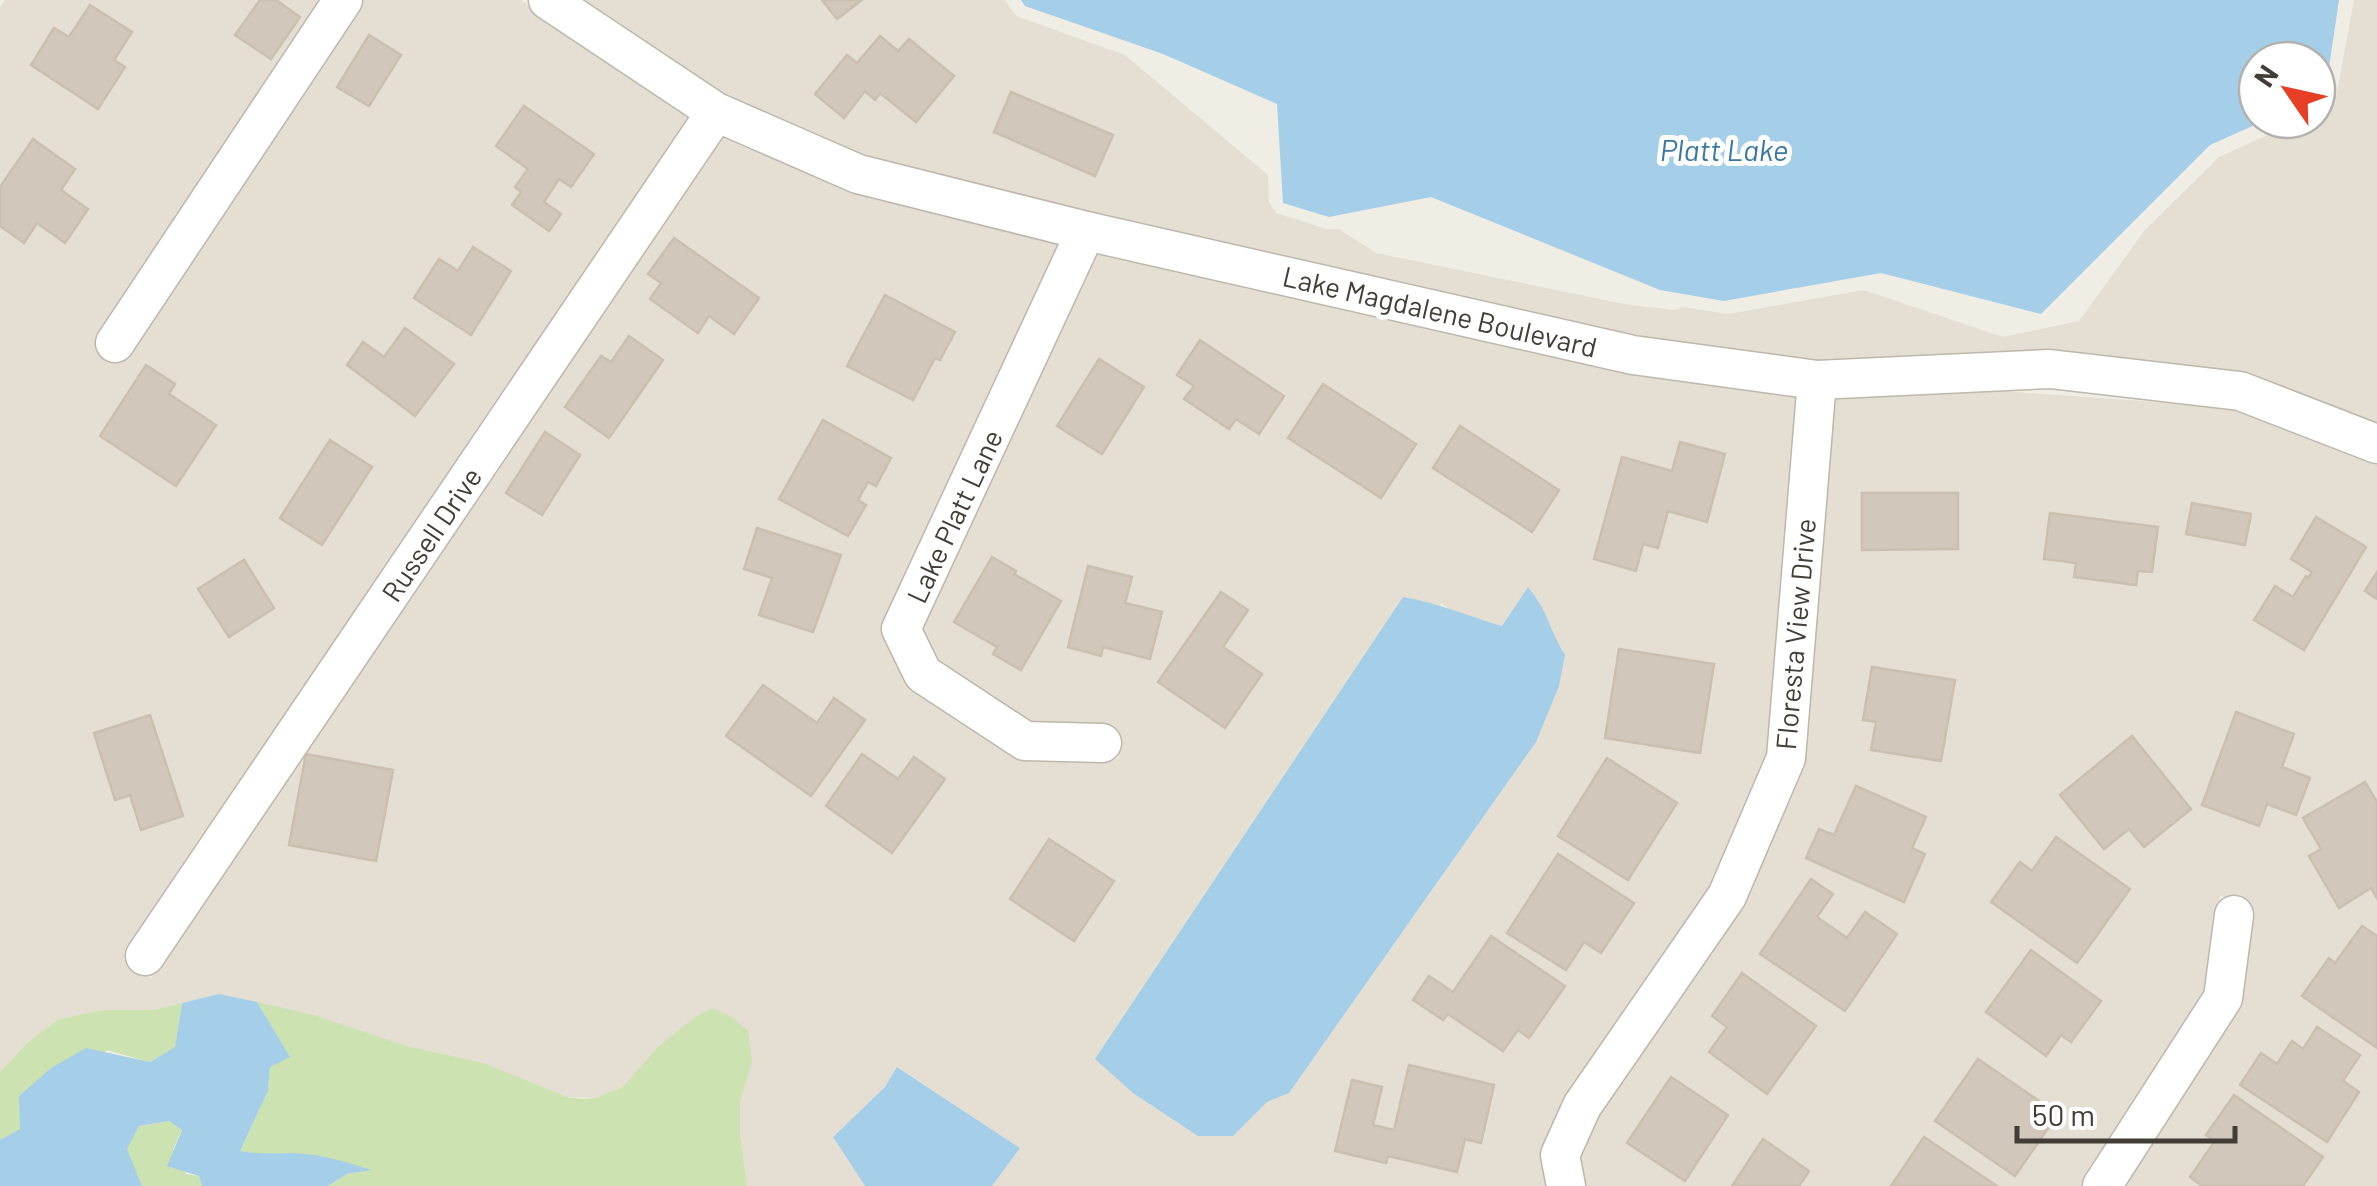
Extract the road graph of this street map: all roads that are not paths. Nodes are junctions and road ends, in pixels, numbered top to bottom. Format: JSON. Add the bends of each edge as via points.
{"nodes":[{"id":1,"x":343,"y":0,"type":"edge"},
{"id":2,"x":548,"y":0,"type":"edge"},
{"id":3,"x":716,"y":112,"type":"junction"},
{"id":4,"x":1086,"y":231,"type":"junction"},
{"id":5,"x":115,"y":343,"type":"dead end"},
{"id":6,"x":1817,"y":380,"type":"junction"},
{"id":7,"x":2377,"y":444,"type":"edge"},
{"id":8,"x":1102,"y":744,"type":"dead end"},
{"id":9,"x":2234,"y":915,"type":"dead end"},
{"id":10,"x":145,"y":956,"type":"dead end"},
{"id":11,"x":1566,"y":1186,"type":"edge"},
{"id":12,"x":2102,"y":1186,"type":"edge"}],
"edges":[{"from":1,"to":5,"type":"street"},
{"from":2,"to":3,"type":"street","name":"Lake Magdalene Boulevard"},
{"from":3,"to":4,"type":"street","name":"Lake Magdalene Boulevard","via":[[858,174]]},
{"from":3,"to":10,"type":"street","name":"Russell Drive"},
{"from":4,"to":6,"type":"street","name":"Lake Magdalene Boulevard","via":[[1633,355]]},
{"from":4,"to":8,"type":"street","name":"Lake Platt Lane","via":[[901,630],[923,674],[1026,741]]},
{"from":6,"to":7,"type":"street","name":"Lake Magdalene Boulevard","via":[[2050,369],[2240,391]]},
{"from":6,"to":11,"type":"street","name":"Floresta View Drive","via":[[1786,758],[1727,896],[1582,1106],[1560,1155]]},
{"from":9,"to":12,"type":"street","via":[[2223,998]]}]}
